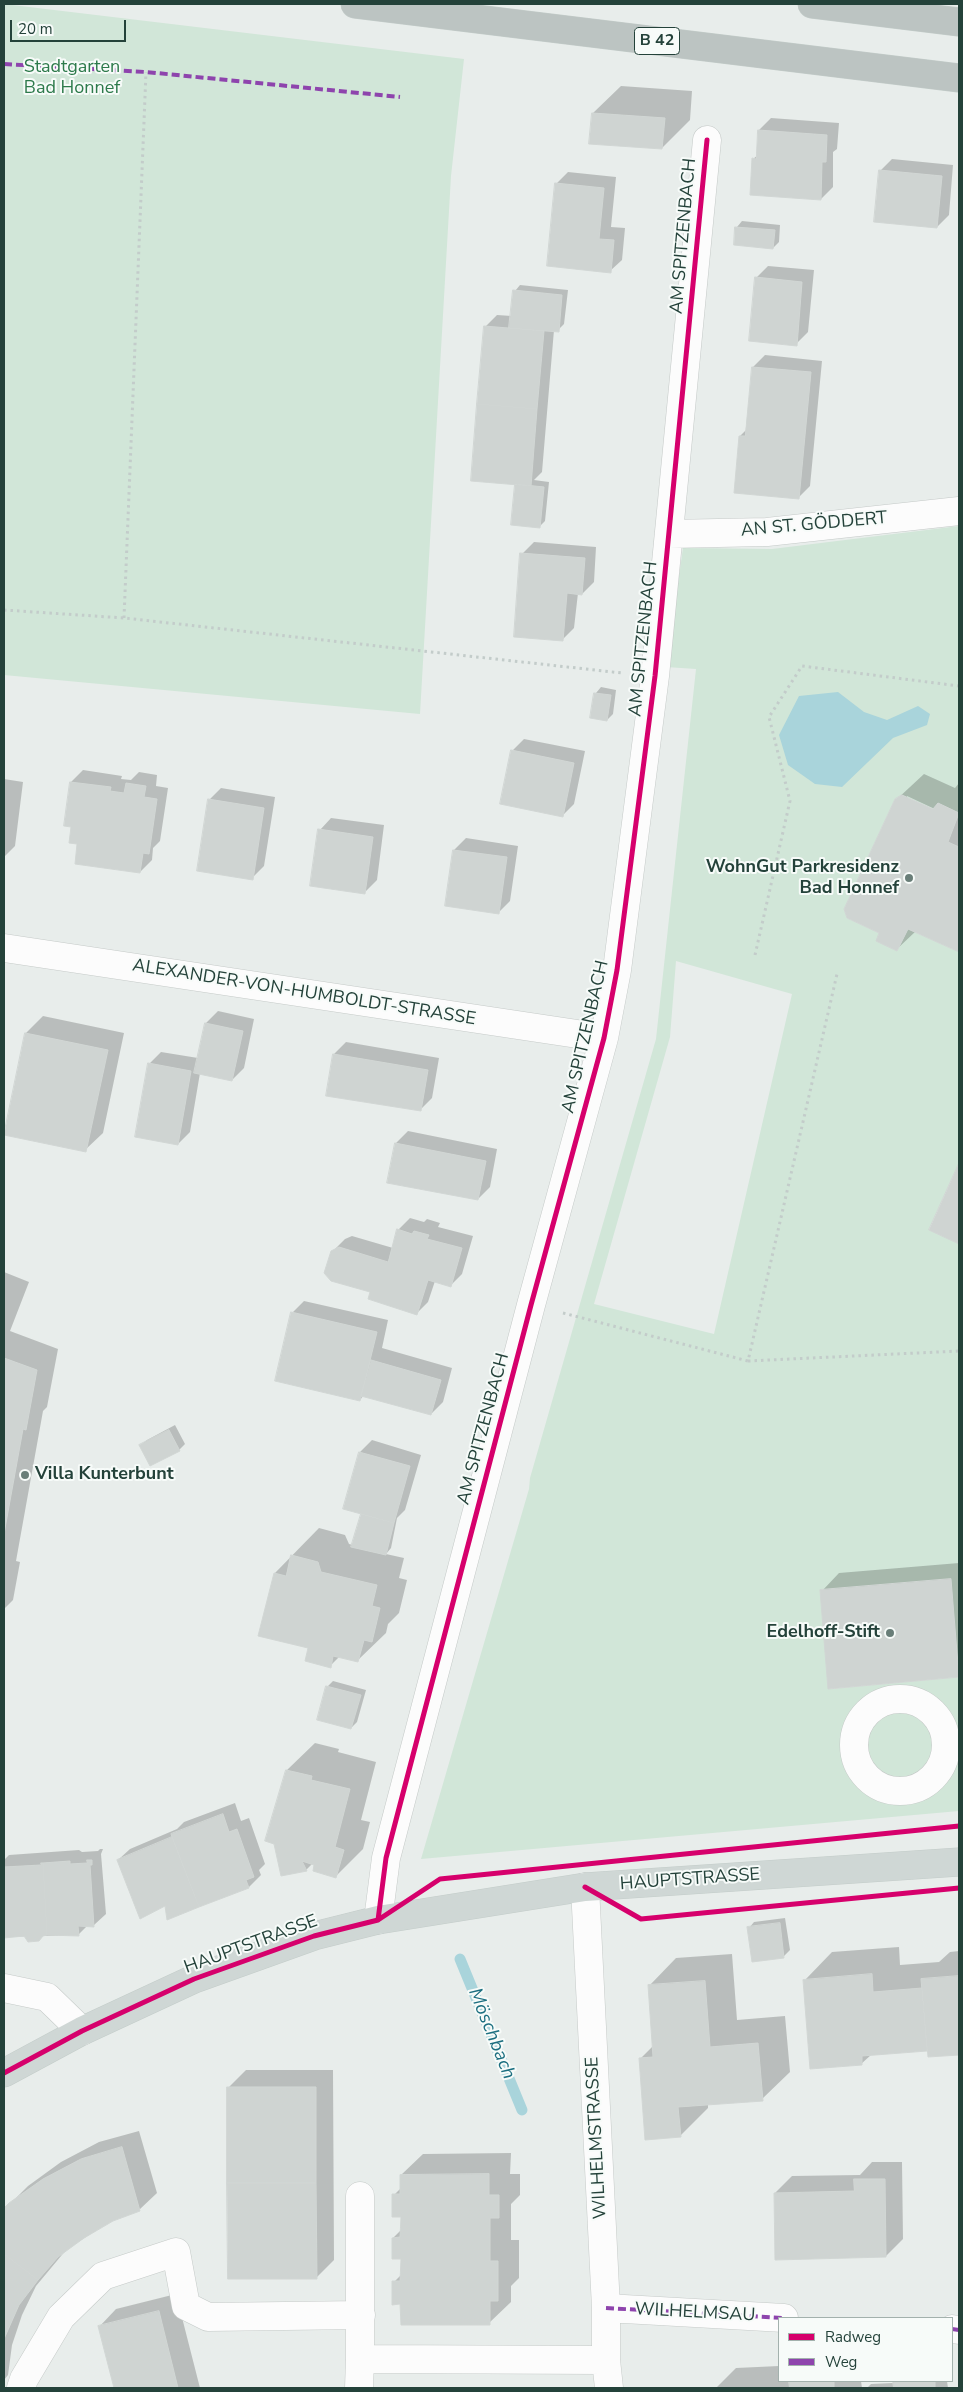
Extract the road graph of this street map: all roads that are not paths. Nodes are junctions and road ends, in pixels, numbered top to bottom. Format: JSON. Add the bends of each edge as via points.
{"nodes":[{"id":1,"x":355,"y":4,"type":"edge"},
{"id":2,"x":812,"y":4,"type":"edge"},
{"id":3,"x":959,"y":22,"type":"edge"},
{"id":4,"x":959,"y":78,"type":"edge"},
{"id":5,"x":707,"y":140,"type":"dead end"},
{"id":6,"x":959,"y":511,"type":"edge"},
{"id":7,"x":669,"y":534,"type":"junction"},
{"id":8,"x":4,"y":948,"type":"edge"},
{"id":9,"x":604,"y":1038,"type":"junction"},
{"id":10,"x":959,"y":1862,"type":"edge"},
{"id":11,"x":585,"y":1887,"type":"junction"},
{"id":12,"x":378,"y":1920,"type":"junction"},
{"id":13,"x":4,"y":1988,"type":"edge"},
{"id":14,"x":82,"y":2031,"type":"junction"},
{"id":15,"x":4,"y":2073,"type":"edge"},
{"id":16,"x":360,"y":2196,"type":"dead end"},
{"id":17,"x":606,"y":2308,"type":"junction"},
{"id":18,"x":361,"y":2315,"type":"junction"},
{"id":19,"x":778,"y":2318,"type":"edge"},
{"id":20,"x":360,"y":2359,"type":"junction"},
{"id":21,"x":606,"y":2360,"type":"junction"},
{"id":22,"x":21,"y":2388,"type":"edge"},
{"id":23,"x":360,"y":2388,"type":"edge"},
{"id":24,"x":609,"y":2388,"type":"edge"}],
"edges":[{"from":1,"to":4,"type":"highway","number":"B 42"},
{"from":2,"to":3,"type":"highway"},
{"from":5,"to":7,"type":"street","name":"AM SPITZENBACH"},
{"from":6,"to":7,"type":"street","name":"AN ST. GÖDDERT","via":[[767,532]]},
{"from":7,"to":9,"type":"street","name":"AM SPITZENBACH","via":[[656,676],[623,933]]},
{"from":8,"to":9,"type":"street","name":"ALEXANDER-VON-HUMBOLDT-STRASSE"},
{"from":9,"to":12,"type":"street","name":"AM SPITZENBACH","via":[[386,1858]]},
{"from":10,"to":11,"type":"main road","name":"HAUPTSTRASSE"},
{"from":11,"to":12,"type":"main road","name":"HAUPTSTRASSE"},
{"from":11,"to":17,"type":"street","name":"WILHELMSTRASSE"},
{"from":12,"to":14,"type":"main road","name":"HAUPTSTRASSE","via":[[314,1936],[194,1979]]},
{"from":13,"to":14,"type":"street","via":[[47,1997]]},
{"from":14,"to":15,"type":"main road","name":"HAUPTSTRASSE"},
{"from":16,"to":18,"type":"street"},
{"from":17,"to":19,"type":"street","name":"WILHELMSAU"},
{"from":17,"to":21,"type":"street","name":"WILHELMSTRASSE"},
{"from":18,"to":20,"type":"street"},
{"from":18,"to":22,"type":"street","via":[[208,2317],[186,2306],[176,2252],[103,2276],[62,2317]]},
{"from":20,"to":21,"type":"street"},
{"from":20,"to":23,"type":"street"},
{"from":21,"to":24,"type":"street","name":"WILHELMSTRASSE"}]}
